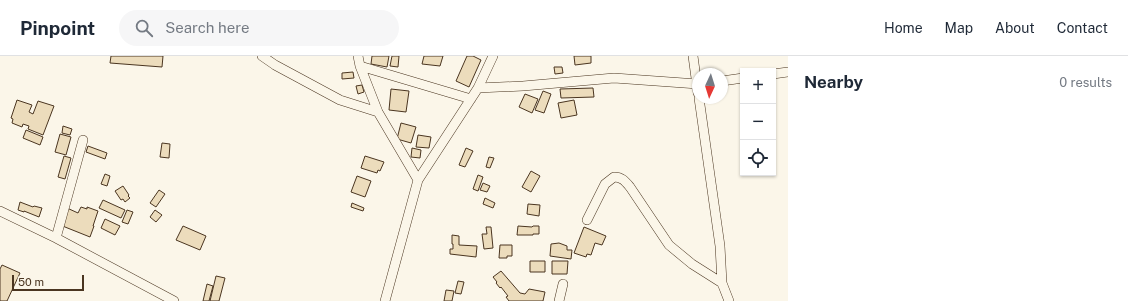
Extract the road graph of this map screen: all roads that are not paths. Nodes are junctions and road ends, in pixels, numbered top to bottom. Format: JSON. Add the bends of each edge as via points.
{"nodes":[{"id":1,"x":262,"y":56,"type":"edge"},
{"id":2,"x":358,"y":56,"type":"edge"},
{"id":3,"x":493,"y":56,"type":"edge"},
{"id":4,"x":693,"y":56,"type":"edge"},
{"id":5,"x":360,"y":66,"type":"junction"},
{"id":6,"x":695,"y":68,"type":"edge"},
{"id":7,"x":788,"y":72,"type":"edge"},
{"id":8,"x":776,"y":74,"type":"edge"},
{"id":9,"x":740,"y":78,"type":"edge"},
{"id":10,"x":728,"y":80,"type":"edge"},
{"id":11,"x":692,"y":86,"type":"edge"},
{"id":12,"x":478,"y":88,"type":"junction"},
{"id":13,"x":471,"y":99,"type":"junction"},
{"id":14,"x":700,"y":104,"type":"edge"},
{"id":15,"x":378,"y":112,"type":"junction"},
{"id":16,"x":84,"y":140,"type":"dead end"},
{"id":17,"x":418,"y":180,"type":"junction"},
{"id":18,"x":0,"y":211,"type":"edge"},
{"id":19,"x":588,"y":220,"type":"dead end"},
{"id":20,"x":56,"y":238,"type":"junction"},
{"id":21,"x":722,"y":283,"type":"junction"},
{"id":22,"x":563,"y":284,"type":"dead end"},
{"id":23,"x":174,"y":301,"type":"edge"},
{"id":24,"x":385,"y":301,"type":"edge"},
{"id":25,"x":559,"y":301,"type":"edge"},
{"id":26,"x":729,"y":301,"type":"edge"}],
"edges":[{"from":1,"to":15,"type":"street","via":[[340,100]]},
{"from":2,"to":5,"type":"street"},
{"from":3,"to":12,"type":"street"},
{"from":4,"to":6,"type":"street"},
{"from":5,"to":13,"type":"street"},
{"from":5,"to":15,"type":"street"},
{"from":7,"to":8,"type":"street"},
{"from":9,"to":10,"type":"street"},
{"from":11,"to":12,"type":"street","via":[[614,78]]},
{"from":12,"to":13,"type":"street"},
{"from":13,"to":17,"type":"street"},
{"from":14,"to":21,"type":"street","via":[[720,246]]},
{"from":15,"to":17,"type":"street"},
{"from":16,"to":20,"type":"street"},
{"from":17,"to":24,"type":"street"},
{"from":18,"to":20,"type":"street"},
{"from":19,"to":21,"type":"street","via":[[605,184],[614,177],[623,179],[669,244],[692,264]]},
{"from":20,"to":23,"type":"street"},
{"from":21,"to":26,"type":"street"},
{"from":22,"to":25,"type":"street"}]}
